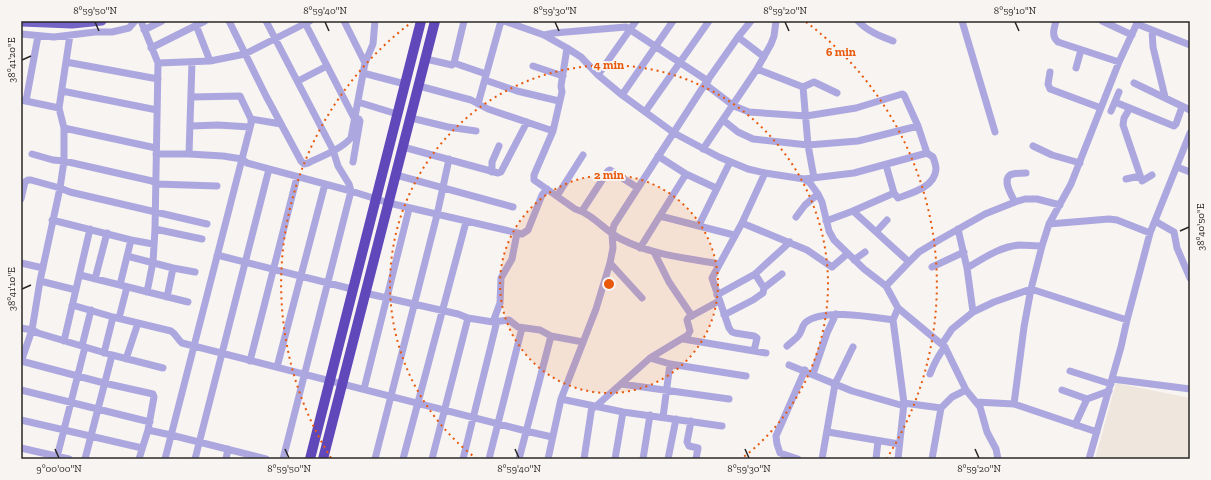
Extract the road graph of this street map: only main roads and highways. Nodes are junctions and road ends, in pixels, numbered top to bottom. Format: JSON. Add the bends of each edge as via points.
{"nodes":[{"id":1,"x":102,"y":21,"type":"edge"},
{"id":2,"x":421,"y":21,"type":"edge"},
{"id":3,"x":436,"y":21,"type":"edge"},
{"id":4,"x":21,"y":22,"type":"edge"},
{"id":5,"x":310,"y":459,"type":"edge"},
{"id":6,"x":323,"y":459,"type":"edge"}],
"edges":[{"from":1,"to":4,"type":"main road","via":[[72,24]]},
{"from":2,"to":5,"type":"highway"},
{"from":3,"to":6,"type":"highway"}]}
